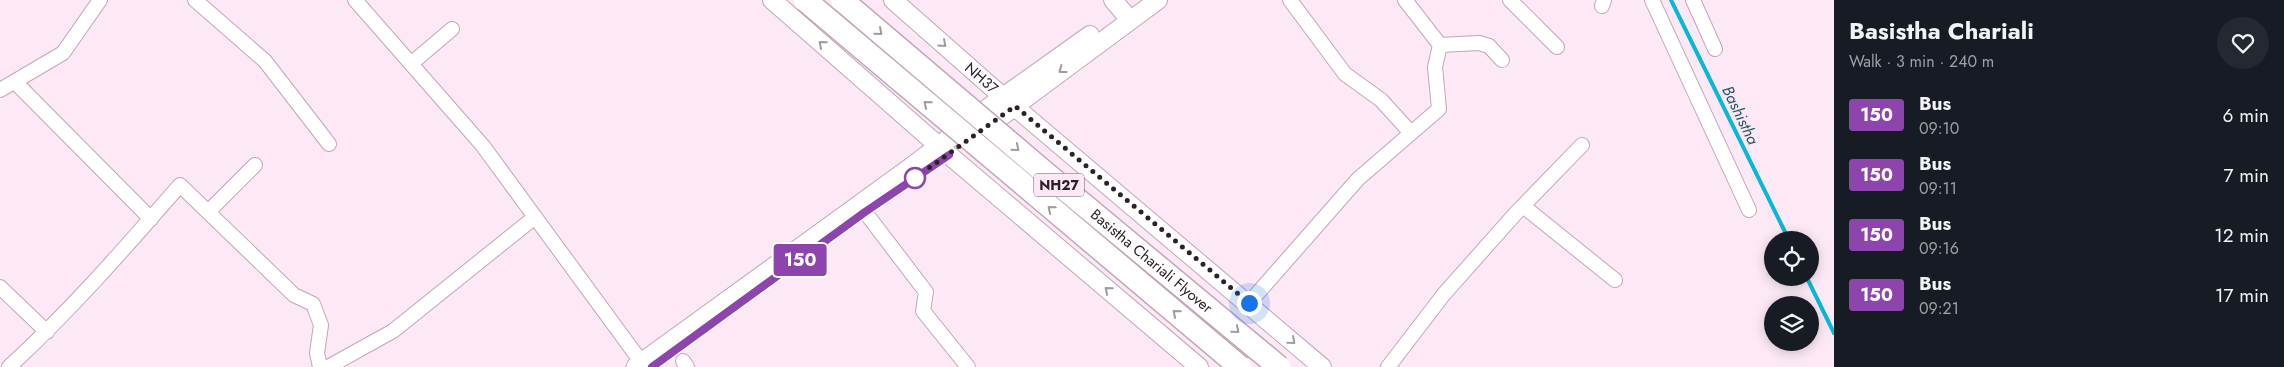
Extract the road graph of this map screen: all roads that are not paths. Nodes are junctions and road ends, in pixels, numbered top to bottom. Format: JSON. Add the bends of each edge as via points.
{"nodes":[{"id":1,"x":100,"y":0,"type":"edge"},
{"id":2,"x":195,"y":0,"type":"edge"},
{"id":3,"x":356,"y":0,"type":"edge"},
{"id":4,"x":772,"y":0,"type":"edge"},
{"id":5,"x":805,"y":0,"type":"edge"},
{"id":6,"x":842,"y":0,"type":"edge"},
{"id":7,"x":893,"y":0,"type":"edge"},
{"id":8,"x":1140,"y":0,"type":"edge"},
{"id":9,"x":1158,"y":0,"type":"edge"},
{"id":10,"x":1290,"y":0,"type":"edge"},
{"id":11,"x":1405,"y":0,"type":"edge"},
{"id":12,"x":1510,"y":0,"type":"edge"},
{"id":13,"x":1652,"y":0,"type":"edge"},
{"id":14,"x":1693,"y":0,"type":"edge"},
{"id":15,"x":1122,"y":10,"type":"edge"},
{"id":16,"x":452,"y":29,"type":"dead end"},
{"id":17,"x":1440,"y":45,"type":"junction"},
{"id":18,"x":1557,"y":47,"type":"dead end"},
{"id":19,"x":1715,"y":49,"type":"dead end"},
{"id":20,"x":1502,"y":60,"type":"dead end"},
{"id":21,"x":412,"y":62,"type":"junction"},
{"id":22,"x":16,"y":82,"type":"junction"},
{"id":23,"x":0,"y":90,"type":"edge"},
{"id":24,"x":1009,"y":101,"type":"junction"},
{"id":25,"x":1411,"y":133,"type":"junction"},
{"id":26,"x":329,"y":144,"type":"dead end"},
{"id":27,"x":1582,"y":145,"type":"dead end"},
{"id":28,"x":944,"y":151,"type":"junction"},
{"id":29,"x":255,"y":165,"type":"dead end"},
{"id":30,"x":1523,"y":206,"type":"junction"},
{"id":31,"x":1749,"y":210,"type":"dead end"},
{"id":32,"x":208,"y":212,"type":"junction"},
{"id":33,"x":865,"y":212,"type":"junction"},
{"id":34,"x":535,"y":217,"type":"junction"},
{"id":35,"x":150,"y":219,"type":"junction"},
{"id":36,"x":1615,"y":280,"type":"dead end"},
{"id":37,"x":0,"y":287,"type":"edge"},
{"id":38,"x":1249,"y":303,"type":"junction"},
{"id":39,"x":47,"y":332,"type":"junction"},
{"id":40,"x":643,"y":366,"type":"edge"},
{"id":41,"x":9,"y":367,"type":"edge"},
{"id":42,"x":320,"y":367,"type":"edge"},
{"id":43,"x":328,"y":367,"type":"edge"},
{"id":44,"x":968,"y":367,"type":"edge"},
{"id":45,"x":1199,"y":367,"type":"edge"},
{"id":46,"x":1240,"y":367,"type":"edge"},
{"id":47,"x":1279,"y":367,"type":"edge"},
{"id":48,"x":1322,"y":367,"type":"edge"},
{"id":49,"x":1388,"y":367,"type":"edge"}],
"edges":[{"from":1,"to":22,"type":"street","via":[[63,53]]},
{"from":2,"to":26,"type":"street","via":[[265,61]]},
{"from":3,"to":21,"type":"street"},
{"from":28,"to":4,"type":"street","one_way":true},
{"from":46,"to":5,"type":"highway","name":"Basistha Chariali Flyover","number":"NH27","one_way":true,"bridge":true},
{"from":6,"to":47,"type":"highway","name":"Basistha Chariali Flyover","number":"NH27","one_way":true,"bridge":true},
{"from":7,"to":24,"type":"street","name":"NH37","one_way":true},
{"from":8,"to":15,"type":"street"},
{"from":9,"to":15,"type":"street"},
{"from":10,"to":25,"type":"street","via":[[1345,74],[1381,100]]},
{"from":11,"to":17,"type":"street"},
{"from":12,"to":18,"type":"street"},
{"from":13,"to":31,"type":"street"},
{"from":14,"to":19,"type":"street"},
{"from":15,"to":24,"type":"street"},
{"from":16,"to":21,"type":"street"},
{"from":17,"to":20,"type":"street","via":[[1479,43],[1489,46]]},
{"from":17,"to":25,"type":"street","via":[[1435,67],[1439,109]]},
{"from":21,"to":34,"type":"street","via":[[483,146]]},
{"from":22,"to":23,"type":"street"},
{"from":22,"to":35,"type":"street"},
{"from":24,"to":28,"type":"main road"},
{"from":24,"to":38,"type":"street","name":"NH37"},
{"from":25,"to":38,"type":"street","via":[[1358,179]]},
{"from":27,"to":30,"type":"street"},
{"from":28,"to":33,"type":"main road"},
{"from":28,"to":40,"type":"main road"},
{"from":45,"to":28,"type":"street","one_way":true},
{"from":29,"to":32,"type":"street"},
{"from":30,"to":36,"type":"street"},
{"from":30,"to":49,"type":"street","via":[[1444,294]]},
{"from":32,"to":35,"type":"street","via":[[180,185]]},
{"from":32,"to":42,"type":"street","via":[[294,295],[313,304],[321,325],[317,353]]},
{"from":33,"to":40,"type":"main road"},
{"from":33,"to":44,"type":"street","via":[[926,292],[923,311]]},
{"from":34,"to":40,"type":"street"},
{"from":34,"to":43,"type":"street","via":[[393,331]]},
{"from":35,"to":39,"type":"street"},
{"from":37,"to":39,"type":"street"},
{"from":38,"to":48,"type":"street","name":"NH37","one_way":true},
{"from":39,"to":41,"type":"street"}]}
